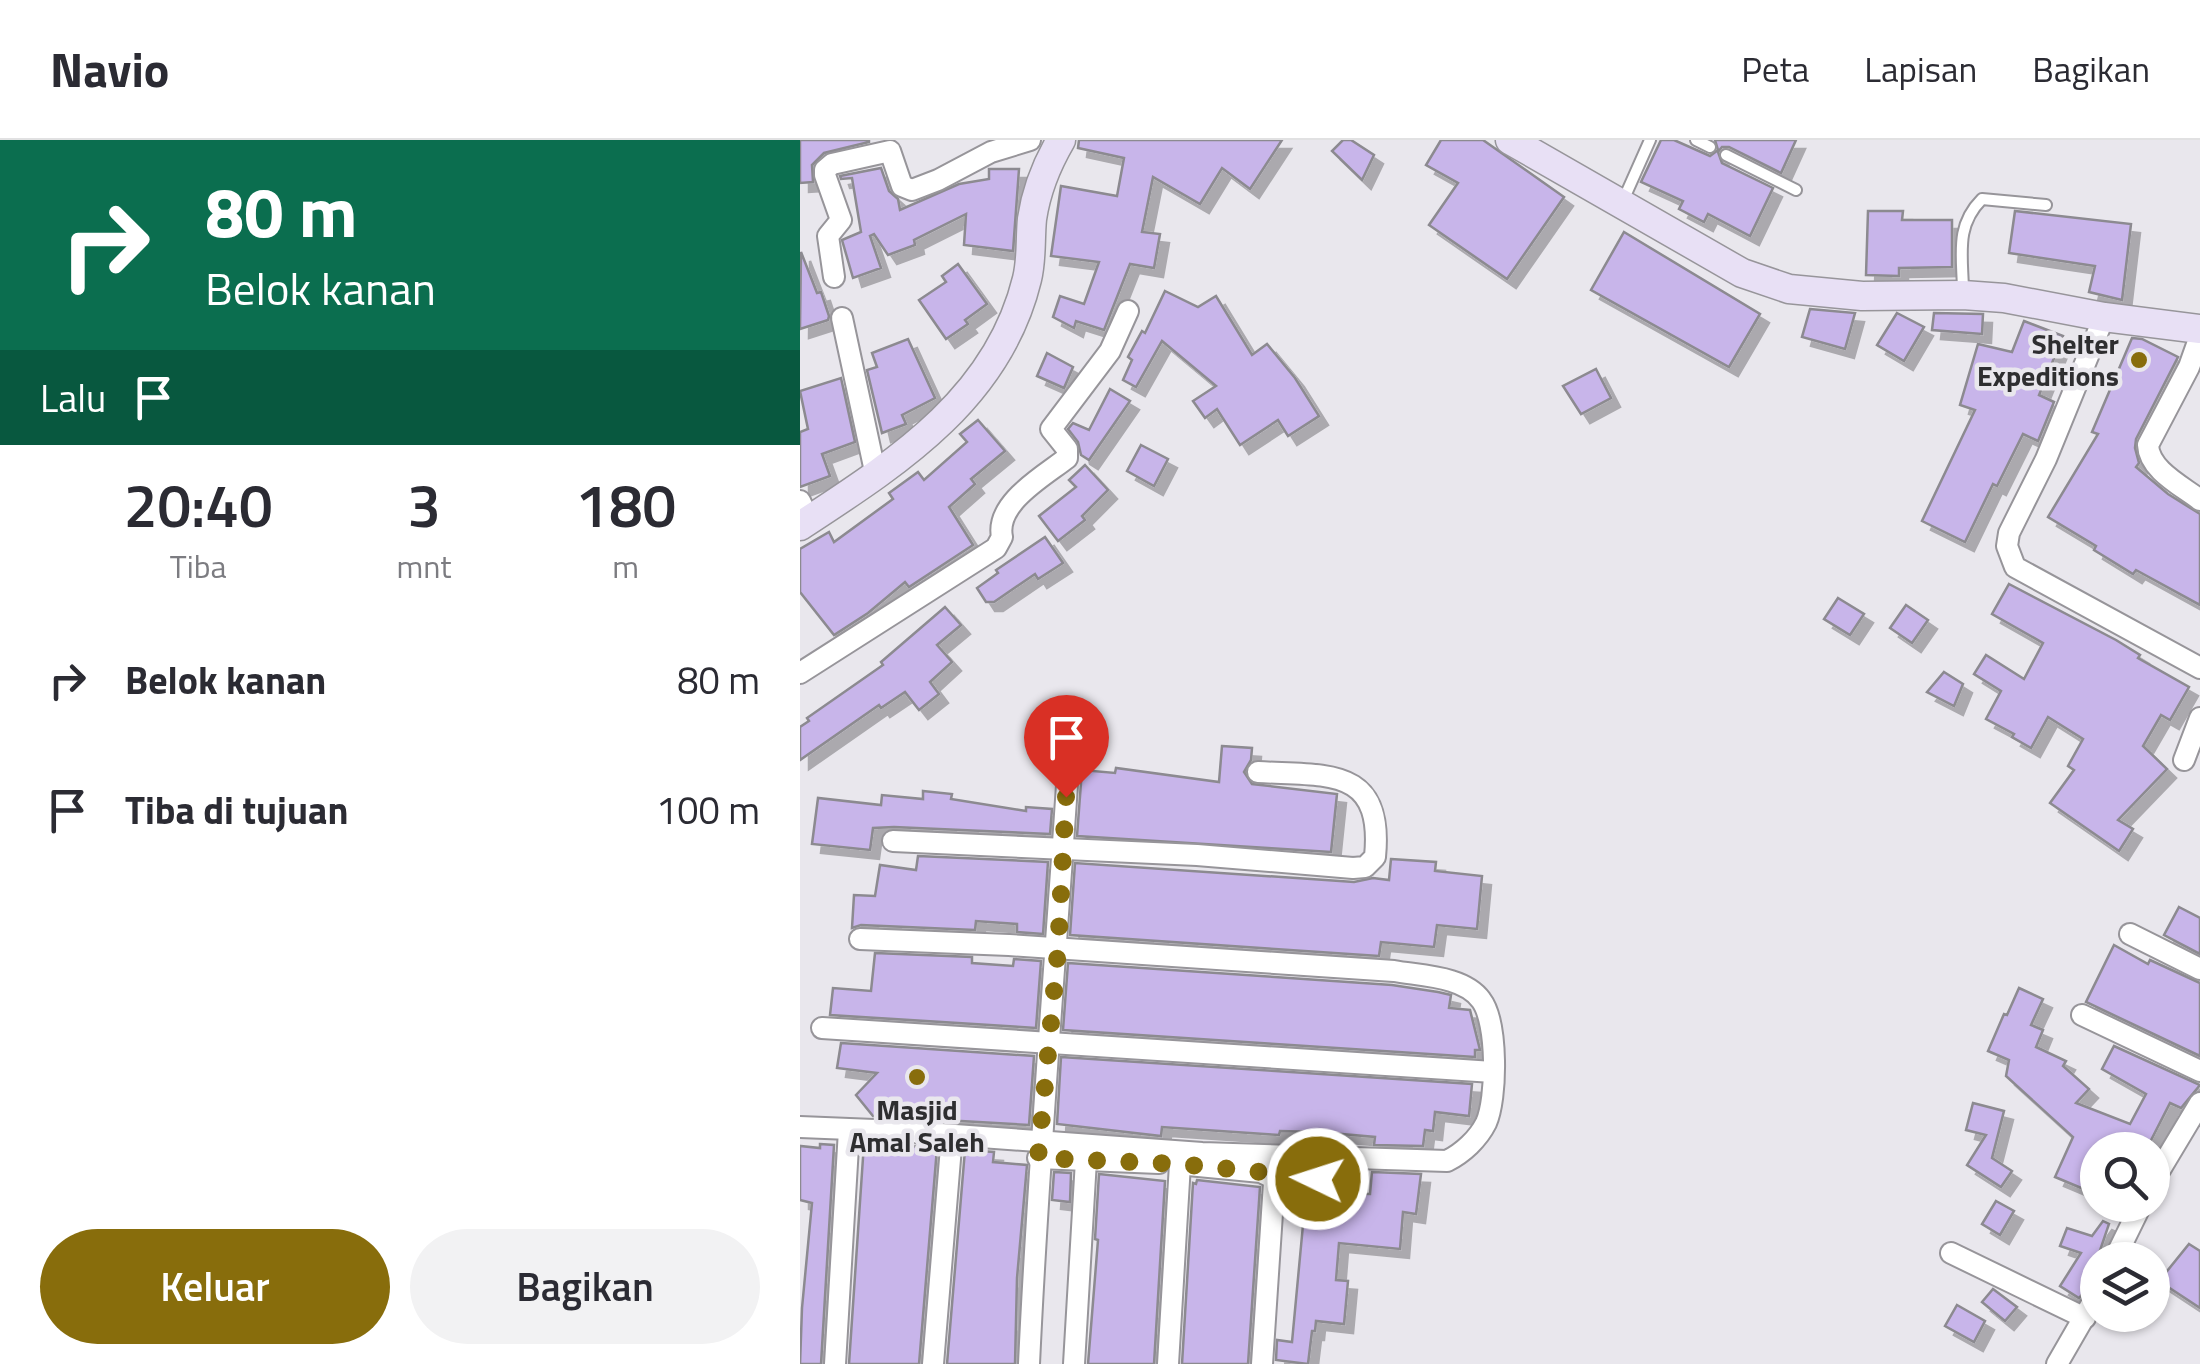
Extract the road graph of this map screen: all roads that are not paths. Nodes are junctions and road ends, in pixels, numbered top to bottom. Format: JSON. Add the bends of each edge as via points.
{"nodes":[{"id":1,"x":1030,"y":140,"type":"edge"},
{"id":2,"x":1061,"y":140,"type":"edge"},
{"id":3,"x":1510,"y":140,"type":"edge"},
{"id":4,"x":1650,"y":140,"type":"edge"},
{"id":5,"x":1696,"y":140,"type":"edge"},
{"id":6,"x":1710,"y":147,"type":"dead end"},
{"id":7,"x":1726,"y":155,"type":"dead end"},
{"id":8,"x":1796,"y":190,"type":"dead end"},
{"id":9,"x":1622,"y":204,"type":"junction"},
{"id":10,"x":2046,"y":205,"type":"dead end"},
{"id":11,"x":834,"y":277,"type":"dead end"},
{"id":12,"x":1964,"y":295,"type":"junction"},
{"id":13,"x":1128,"y":311,"type":"dead end"},
{"id":14,"x":2104,"y":317,"type":"junction"},
{"id":15,"x":842,"y":318,"type":"dead end"},
{"id":16,"x":2200,"y":332,"type":"edge"},
{"id":17,"x":876,"y":476,"type":"junction"},
{"id":18,"x":2200,"y":500,"type":"edge"},
{"id":19,"x":803,"y":516,"type":"edge"},
{"id":20,"x":2200,"y":668,"type":"edge"},
{"id":21,"x":800,"y":673,"type":"edge"},
{"id":22,"x":2200,"y":718,"type":"edge"},
{"id":23,"x":2184,"y":760,"type":"dead end"},
{"id":24,"x":1068,"y":770,"type":"dead end"},
{"id":25,"x":1258,"y":772,"type":"dead end"},
{"id":26,"x":893,"y":841,"type":"dead end"},
{"id":27,"x":1062,"y":851,"type":"junction"},
{"id":28,"x":2130,"y":934,"type":"dead end"},
{"id":29,"x":860,"y":939,"type":"dead end"},
{"id":30,"x":1058,"y":950,"type":"junction"},
{"id":31,"x":2200,"y":968,"type":"edge"},
{"id":32,"x":2082,"y":1015,"type":"dead end"},
{"id":33,"x":822,"y":1028,"type":"dead end"},
{"id":34,"x":1050,"y":1045,"type":"junction"},
{"id":35,"x":2200,"y":1071,"type":"edge"},
{"id":36,"x":1493,"y":1072,"type":"junction"},
{"id":37,"x":2200,"y":1103,"type":"edge"},
{"id":38,"x":800,"y":1127,"type":"edge"},
{"id":39,"x":849,"y":1130,"type":"junction"},
{"id":40,"x":952,"y":1135,"type":"junction"},
{"id":41,"x":1040,"y":1149,"type":"junction"},
{"id":42,"x":2170,"y":1152,"type":"edge"},
{"id":43,"x":1086,"y":1160,"type":"junction"},
{"id":44,"x":1180,"y":1164,"type":"junction"},
{"id":45,"x":1344,"y":1182,"type":"dead end"},
{"id":46,"x":1273,"y":1184,"type":"junction"},
{"id":47,"x":1951,"y":1254,"type":"dead end"},
{"id":48,"x":2080,"y":1316,"type":"edge"},
{"id":49,"x":2080,"y":1326,"type":"edge"},
{"id":50,"x":834,"y":1364,"type":"edge"},
{"id":51,"x":933,"y":1364,"type":"edge"},
{"id":52,"x":1029,"y":1364,"type":"edge"},
{"id":53,"x":1074,"y":1364,"type":"edge"},
{"id":54,"x":1168,"y":1364,"type":"edge"},
{"id":55,"x":1262,"y":1364,"type":"edge"},
{"id":56,"x":2056,"y":1364,"type":"edge"}],
"edges":[{"from":1,"to":11,"type":"street","via":[[912,190],[902,186],[890,151],[832,164],[825,175],[842,220],[828,236]]},
{"from":2,"to":17,"type":"street","via":[[1033,214],[1027,280],[998,351],[945,420]]},
{"from":3,"to":9,"type":"street"},
{"from":4,"to":9,"type":"lane"},
{"from":5,"to":6,"type":"lane"},
{"from":7,"to":8,"type":"lane"},
{"from":9,"to":12,"type":"street","via":[[1742,273],[1788,289]]},
{"from":10,"to":12,"type":"lane","via":[[1982,199],[1968,213],[1962,225]]},
{"from":12,"to":14,"type":"street"},
{"from":13,"to":21,"type":"street","via":[[1110,351],[1051,430],[1067,458],[1012,504],[996,548]]},
{"from":14,"to":16,"type":"street"},
{"from":14,"to":20,"type":"street","via":[[2009,533],[2010,557],[2015,567]]},
{"from":15,"to":17,"type":"street"},
{"from":16,"to":18,"type":"street","via":[[2148,446],[2150,459]]},
{"from":17,"to":19,"type":"street"},
{"from":22,"to":23,"type":"street"},
{"from":24,"to":27,"type":"street"},
{"from":25,"to":27,"type":"street","via":[[1328,776],[1361,790],[1374,811],[1375,857],[1352,868]]},
{"from":26,"to":27,"type":"street"},
{"from":27,"to":30,"type":"street"},
{"from":28,"to":31,"type":"street"},
{"from":29,"to":30,"type":"street"},
{"from":30,"to":34,"type":"street"},
{"from":30,"to":36,"type":"street","via":[[1394,971],[1465,986],[1490,1018]]},
{"from":32,"to":35,"type":"street"},
{"from":33,"to":34,"type":"street"},
{"from":34,"to":36,"type":"street"},
{"from":34,"to":41,"type":"street"},
{"from":36,"to":41,"type":"street","via":[[1484,1128],[1447,1161]]},
{"from":37,"to":42,"type":"street"},
{"from":38,"to":39,"type":"street"},
{"from":39,"to":40,"type":"street"},
{"from":39,"to":50,"type":"street"},
{"from":40,"to":41,"type":"street"},
{"from":40,"to":51,"type":"street"},
{"from":41,"to":43,"type":"street"},
{"from":41,"to":52,"type":"street"},
{"from":43,"to":44,"type":"street"},
{"from":43,"to":53,"type":"street"},
{"from":44,"to":46,"type":"street","via":[[1261,1172]]},
{"from":44,"to":54,"type":"street"},
{"from":45,"to":46,"type":"street"},
{"from":46,"to":55,"type":"street"},
{"from":47,"to":48,"type":"street"},
{"from":49,"to":56,"type":"street"}]}
